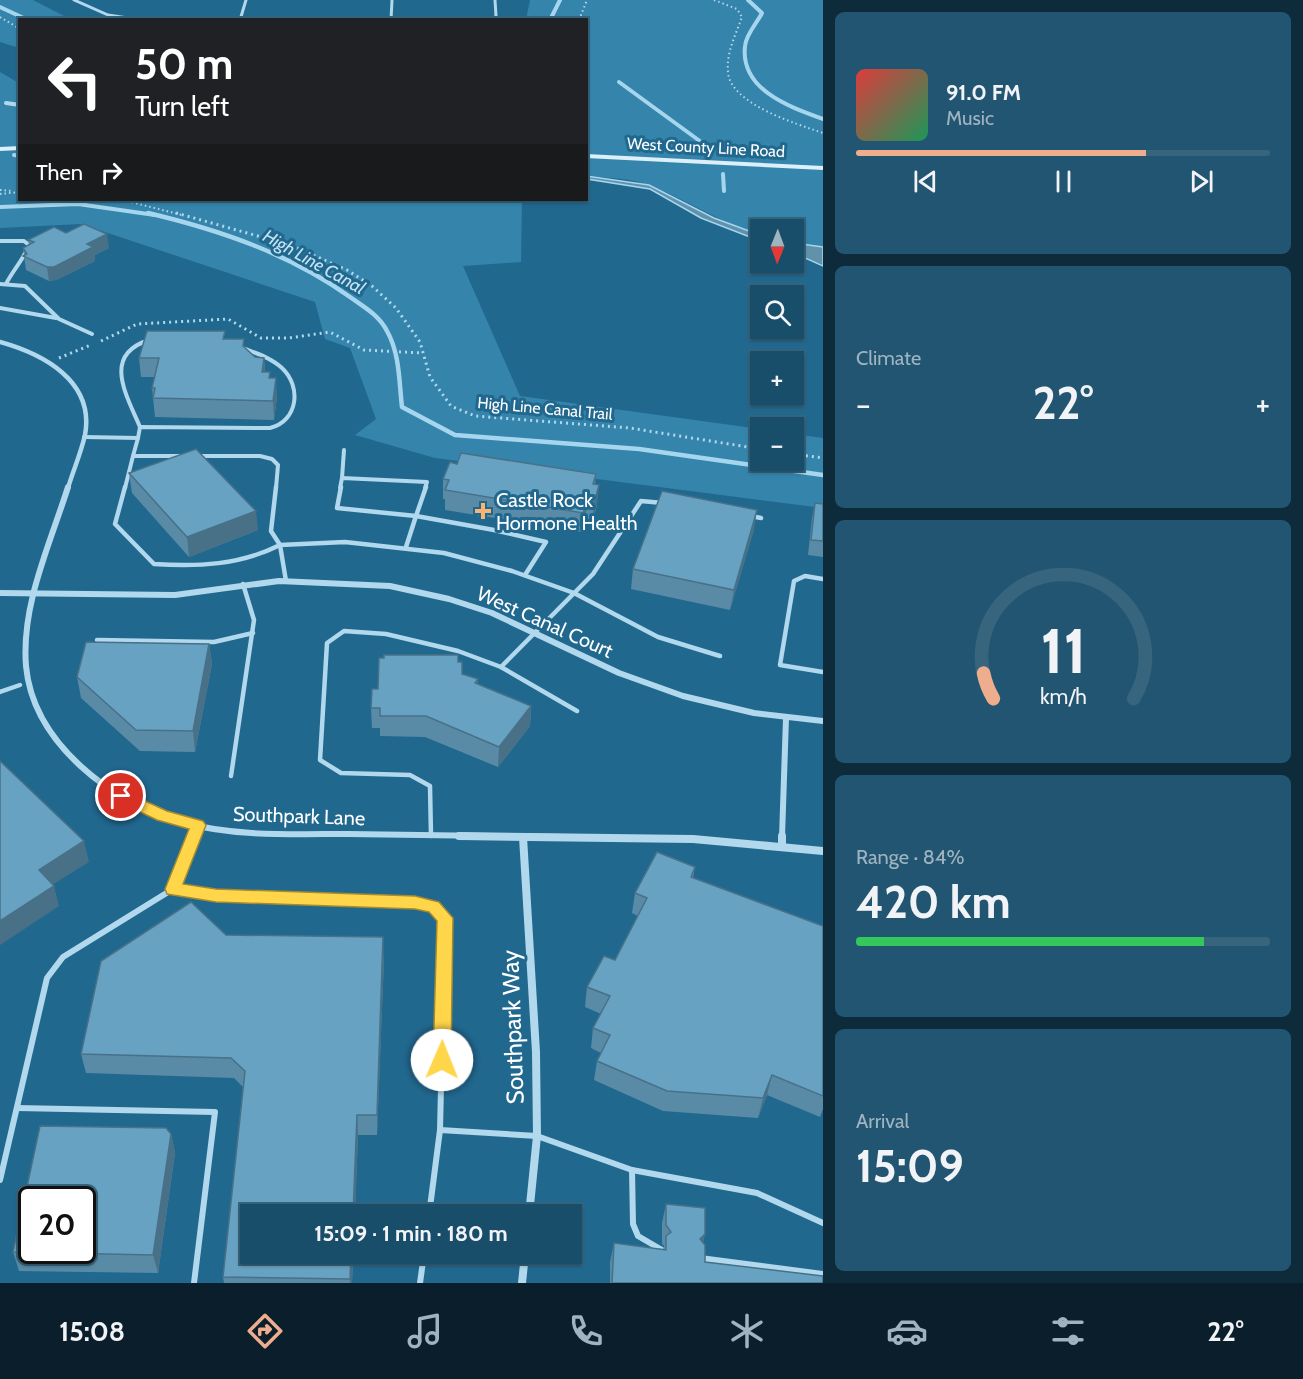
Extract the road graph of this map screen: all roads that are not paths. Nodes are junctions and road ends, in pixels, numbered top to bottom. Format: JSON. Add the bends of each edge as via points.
{"nodes":[{"id":1,"x":74,"y":0,"type":"edge"},
{"id":2,"x":246,"y":0,"type":"edge"},
{"id":3,"x":392,"y":0,"type":"edge"},
{"id":4,"x":495,"y":0,"type":"edge"},
{"id":5,"x":128,"y":18,"type":"edge"},
{"id":6,"x":241,"y":18,"type":"edge"},
{"id":7,"x":391,"y":18,"type":"edge"},
{"id":8,"x":494,"y":18,"type":"edge"},
{"id":9,"x":6,"y":103,"type":"dead end"},
{"id":10,"x":18,"y":105,"type":"edge"},
{"id":11,"x":18,"y":148,"type":"edge"},
{"id":12,"x":0,"y":149,"type":"edge"},
{"id":13,"x":588,"y":156,"type":"edge"},
{"id":14,"x":823,"y":168,"type":"edge"},
{"id":15,"x":0,"y":241,"type":"edge"},
{"id":16,"x":0,"y":284,"type":"edge"},
{"id":17,"x":6,"y":284,"type":"junction"},
{"id":18,"x":0,"y":308,"type":"edge"},
{"id":19,"x":59,"y":319,"type":"junction"},
{"id":20,"x":92,"y":334,"type":"dead end"},
{"id":21,"x":152,"y":340,"type":"edge"},
{"id":22,"x":0,"y":342,"type":"edge"},
{"id":23,"x":236,"y":345,"type":"edge"},
{"id":24,"x":140,"y":427,"type":"junction"},
{"id":25,"x":84,"y":437,"type":"junction"},
{"id":26,"x":138,"y":438,"type":"junction"},
{"id":27,"x":344,"y":450,"type":"dead end"},
{"id":28,"x":133,"y":456,"type":"junction"},
{"id":29,"x":342,"y":478,"type":"junction"},
{"id":30,"x":673,"y":504,"type":"edge"},
{"id":31,"x":739,"y":514,"type":"edge"},
{"id":32,"x":416,"y":515,"type":"junction"},
{"id":33,"x":761,"y":518,"type":"dead end"},
{"id":34,"x":280,"y":545,"type":"junction"},
{"id":35,"x":406,"y":548,"type":"junction"},
{"id":36,"x":525,"y":576,"type":"junction"},
{"id":37,"x":823,"y":579,"type":"edge"},
{"id":38,"x":286,"y":581,"type":"junction"},
{"id":39,"x":243,"y":584,"type":"junction"},
{"id":40,"x":0,"y":593,"type":"edge"},
{"id":41,"x":34,"y":593,"type":"junction"},
{"id":42,"x":574,"y":593,"type":"junction"},
{"id":43,"x":536,"y":632,"type":"junction"},
{"id":44,"x":18,"y":633,"type":"dead end"},
{"id":45,"x":253,"y":633,"type":"junction"},
{"id":46,"x":97,"y":640,"type":"edge"},
{"id":47,"x":720,"y":656,"type":"dead end"},
{"id":48,"x":501,"y":667,"type":"junction"},
{"id":49,"x":823,"y":672,"type":"edge"},
{"id":50,"x":20,"y":685,"type":"dead end"},
{"id":51,"x":0,"y":692,"type":"edge"},
{"id":52,"x":577,"y":711,"type":"dead end"},
{"id":53,"x":786,"y":718,"type":"junction"},
{"id":54,"x":34,"y":720,"type":"dead end"},
{"id":55,"x":823,"y":721,"type":"edge"},
{"id":56,"x":231,"y":776,"type":"dead end"},
{"id":57,"x":198,"y":825,"type":"junction"},
{"id":58,"x":431,"y":836,"type":"junction"},
{"id":59,"x":523,"y":837,"type":"junction"},
{"id":60,"x":782,"y":846,"type":"junction"},
{"id":61,"x":823,"y":851,"type":"edge"},
{"id":62,"x":173,"y":889,"type":"junction"},
{"id":63,"x":17,"y":1108,"type":"junction"},
{"id":64,"x":440,"y":1130,"type":"junction"},
{"id":65,"x":537,"y":1136,"type":"junction"},
{"id":66,"x":632,"y":1170,"type":"junction"},
{"id":67,"x":0,"y":1180,"type":"edge"},
{"id":68,"x":430,"y":1204,"type":"edge"},
{"id":69,"x":530,"y":1204,"type":"edge"},
{"id":70,"x":823,"y":1222,"type":"edge"},
{"id":71,"x":662,"y":1250,"type":"edge"},
{"id":72,"x":700,"y":1258,"type":"edge"},
{"id":73,"x":422,"y":1264,"type":"edge"},
{"id":74,"x":524,"y":1264,"type":"edge"},
{"id":75,"x":823,"y":1274,"type":"edge"},
{"id":76,"x":194,"y":1283,"type":"edge"},
{"id":77,"x":420,"y":1283,"type":"edge"},
{"id":78,"x":522,"y":1283,"type":"edge"}],
"edges":[{"from":1,"to":5,"type":"lane","via":[[108,15]]},
{"from":2,"to":6,"type":"lane"},
{"from":3,"to":7,"type":"lane"},
{"from":4,"to":8,"type":"lane"},
{"from":9,"to":10,"type":"street"},
{"from":11,"to":12,"type":"main road"},
{"from":13,"to":14,"type":"main road","name":"West County Line Road"},
{"from":15,"to":17,"type":"lane","via":[[24,241],[29,245]]},
{"from":16,"to":17,"type":"lane"},
{"from":17,"to":19,"type":"lane","via":[[25,286]]},
{"from":18,"to":19,"type":"lane"},
{"from":19,"to":20,"type":"lane"},
{"from":21,"to":24,"type":"lane","via":[[130,346],[119,371]]},
{"from":22,"to":25,"type":"street","via":[[50,362],[80,390],[87,417]]},
{"from":23,"to":24,"type":"lane","via":[[275,361],[294,383],[293,414],[287,421],[270,428]]},
{"from":24,"to":26,"type":"lane"},
{"from":25,"to":26,"type":"lane"},
{"from":25,"to":41,"type":"street"},
{"from":26,"to":28,"type":"lane"},
{"from":27,"to":29,"type":"lane"},
{"from":28,"to":34,"type":"lane","via":[[272,459],[278,465],[271,531]]},
{"from":28,"to":34,"type":"lane","via":[[115,524],[154,564],[207,564],[264,554]]},
{"from":29,"to":32,"type":"lane","via":[[337,508]]},
{"from":29,"to":32,"type":"lane","via":[[426,482]]},
{"from":30,"to":42,"type":"lane","via":[[641,501],[593,574]]},
{"from":31,"to":33,"type":"lane"},
{"from":32,"to":35,"type":"lane"},
{"from":32,"to":36,"type":"lane","via":[[546,542]]},
{"from":34,"to":35,"type":"lane","via":[[345,542]]},
{"from":34,"to":38,"type":"lane"},
{"from":35,"to":36,"type":"lane"},
{"from":36,"to":42,"type":"lane"},
{"from":37,"to":49,"type":"lane","via":[[806,576],[794,581],[780,665]]},
{"from":38,"to":39,"type":"street","name":"West Canal Court"},
{"from":38,"to":43,"type":"street","name":"West Canal Court","via":[[417,591]]},
{"from":39,"to":41,"type":"street","name":"West Canal Court","via":[[175,595]]},
{"from":39,"to":45,"type":"lane","via":[[254,620]]},
{"from":40,"to":41,"type":"street","name":"West Canal Court"},
{"from":41,"to":44,"type":"street"},
{"from":42,"to":43,"type":"lane"},
{"from":42,"to":47,"type":"lane","via":[[658,637]]},
{"from":43,"to":48,"type":"lane"},
{"from":43,"to":53,"type":"street","name":"West Canal Court","via":[[652,686],[721,706]]},
{"from":45,"to":46,"type":"lane","via":[[214,642]]},
{"from":45,"to":56,"type":"lane"},
{"from":48,"to":52,"type":"lane"},
{"from":48,"to":58,"type":"lane","via":[[458,651],[386,634],[344,631],[327,643],[320,760],[341,773],[410,775],[430,786]]},
{"from":50,"to":51,"type":"lane"},
{"from":53,"to":55,"type":"street","name":"West Canal Court"},
{"from":53,"to":60,"type":"street"},
{"from":54,"to":57,"type":"street","name":"Southpark Lane","via":[[60,754],[101,785],[162,816]]},
{"from":57,"to":58,"type":"street","name":"Southpark Lane","via":[[246,833]]},
{"from":57,"to":62,"type":"lane"},
{"from":58,"to":59,"type":"street","name":"Southpark Lane"},
{"from":59,"to":60,"type":"street","name":"Southpark Lane","via":[[693,839]]},
{"from":59,"to":65,"type":"street","name":"Southpark Way"},
{"from":60,"to":61,"type":"street","name":"Southpark Lane"},
{"from":62,"to":63,"type":"lane","via":[[63,957],[47,978]]},
{"from":62,"to":64,"type":"lane","via":[[216,895],[415,902],[434,907],[445,918]]},
{"from":63,"to":67,"type":"lane"},
{"from":63,"to":76,"type":"lane","via":[[215,1112]]},
{"from":64,"to":65,"type":"lane"},
{"from":64,"to":68,"type":"lane"},
{"from":65,"to":66,"type":"lane"},
{"from":65,"to":69,"type":"street","name":"Southpark Way"},
{"from":66,"to":70,"type":"lane","via":[[757,1193]]},
{"from":66,"to":71,"type":"lane","via":[[633,1224],[639,1236]]},
{"from":72,"to":75,"type":"lane"},
{"from":73,"to":77,"type":"lane"},
{"from":74,"to":78,"type":"street"}]}
